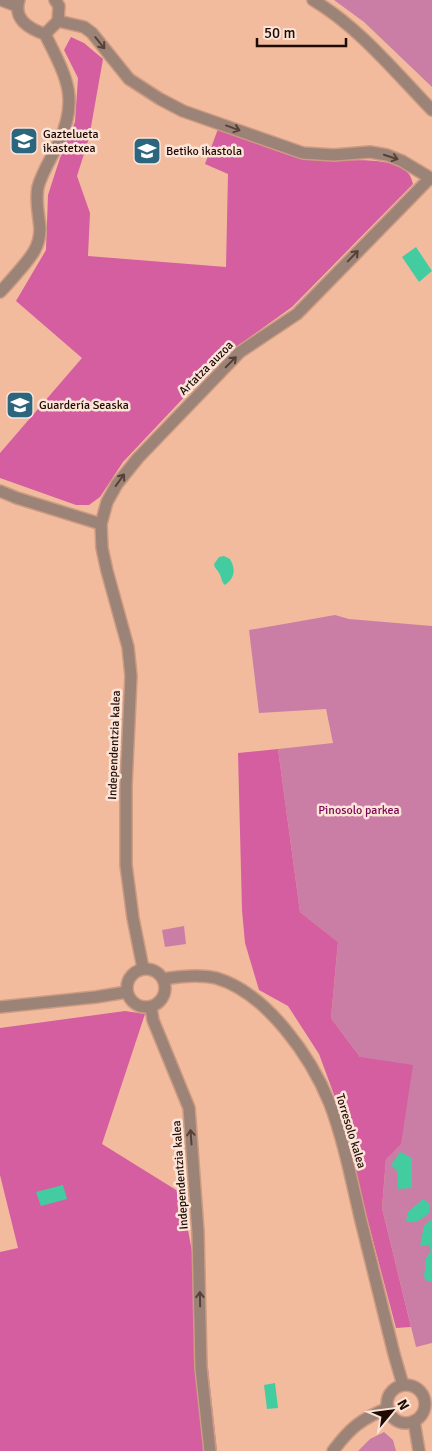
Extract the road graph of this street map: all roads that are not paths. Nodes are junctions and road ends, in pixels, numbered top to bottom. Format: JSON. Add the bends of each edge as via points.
{"nodes":[{"id":1,"x":2,"y":0,"type":"edge"},
{"id":2,"x":55,"y":0,"type":"edge"},
{"id":3,"x":313,"y":0,"type":"edge"},
{"id":4,"x":18,"y":3,"type":"edge"},
{"id":5,"x":58,"y":21,"type":"junction"},
{"id":6,"x":45,"y":34,"type":"junction"},
{"id":7,"x":432,"y":110,"type":"edge"},
{"id":8,"x":431,"y":178,"type":"edge"},
{"id":9,"x":0,"y":292,"type":"edge"},
{"id":10,"x":0,"y":491,"type":"edge"},
{"id":11,"x":101,"y":524,"type":"junction"},
{"id":12,"x":144,"y":968,"type":"junction"},
{"id":13,"x":163,"y":979,"type":"junction"},
{"id":14,"x":128,"y":992,"type":"junction"},
{"id":15,"x":151,"y":1006,"type":"junction"},
{"id":16,"x":0,"y":1007,"type":"edge"},
{"id":17,"x":403,"y":1385,"type":"junction"},
{"id":18,"x":388,"y":1408,"type":"junction"},
{"id":19,"x":414,"y":1421,"type":"junction"},
{"id":20,"x":210,"y":1451,"type":"edge"},
{"id":21,"x":333,"y":1451,"type":"edge"},
{"id":22,"x":419,"y":1451,"type":"edge"}],
"edges":[{"from":1,"to":4,"type":"street"},
{"from":2,"to":5,"type":"street","via":[[59,6]]},
{"from":3,"to":7,"type":"street","via":[[359,35]]},
{"from":4,"to":6,"type":"street","via":[[17,13],[21,20]]},
{"from":5,"to":6,"type":"street"},
{"from":5,"to":8,"type":"street","name":"Artatza auzoa","one_way":true,"via":[[84,27],[129,78],[183,110],[303,153],[370,152],[387,155]]},
{"from":6,"to":9,"type":"street","via":[[62,68],[70,93],[70,111],[61,140],[38,188],[40,229],[36,248]]},
{"from":11,"to":8,"type":"street","name":"Artatza auzoa","one_way":true,"via":[[107,502],[117,484],[157,438],[240,352],[297,314]]},
{"from":10,"to":11,"type":"street"},
{"from":11,"to":12,"type":"street","name":"Independentzia kalea","via":[[102,548],[128,647],[131,676],[126,865]]},
{"from":12,"to":13,"type":"street","via":[[156,971]]},
{"from":12,"to":14,"type":"street","via":[[132,975]]},
{"from":13,"to":15,"type":"street","via":[[164,995]]},
{"from":13,"to":17,"type":"street","name":"Torresolo kalea","via":[[199,976],[226,982],[273,1015],[305,1056],[331,1106]]},
{"from":14,"to":15,"type":"street","via":[[134,1002]]},
{"from":14,"to":16,"type":"street"},
{"from":20,"to":15,"type":"street","name":"Independentzia kalea","one_way":true,"via":[[201,1368],[198,1232],[189,1108],[153,1020]]},
{"from":17,"to":18,"type":"street","via":[[390,1393]]},
{"from":17,"to":19,"type":"street","via":[[418,1389],[424,1400],[423,1412]]},
{"from":18,"to":19,"type":"street","via":[[396,1420]]},
{"from":18,"to":21,"type":"street","via":[[367,1417],[346,1433]]},
{"from":19,"to":22,"type":"street"}]}
